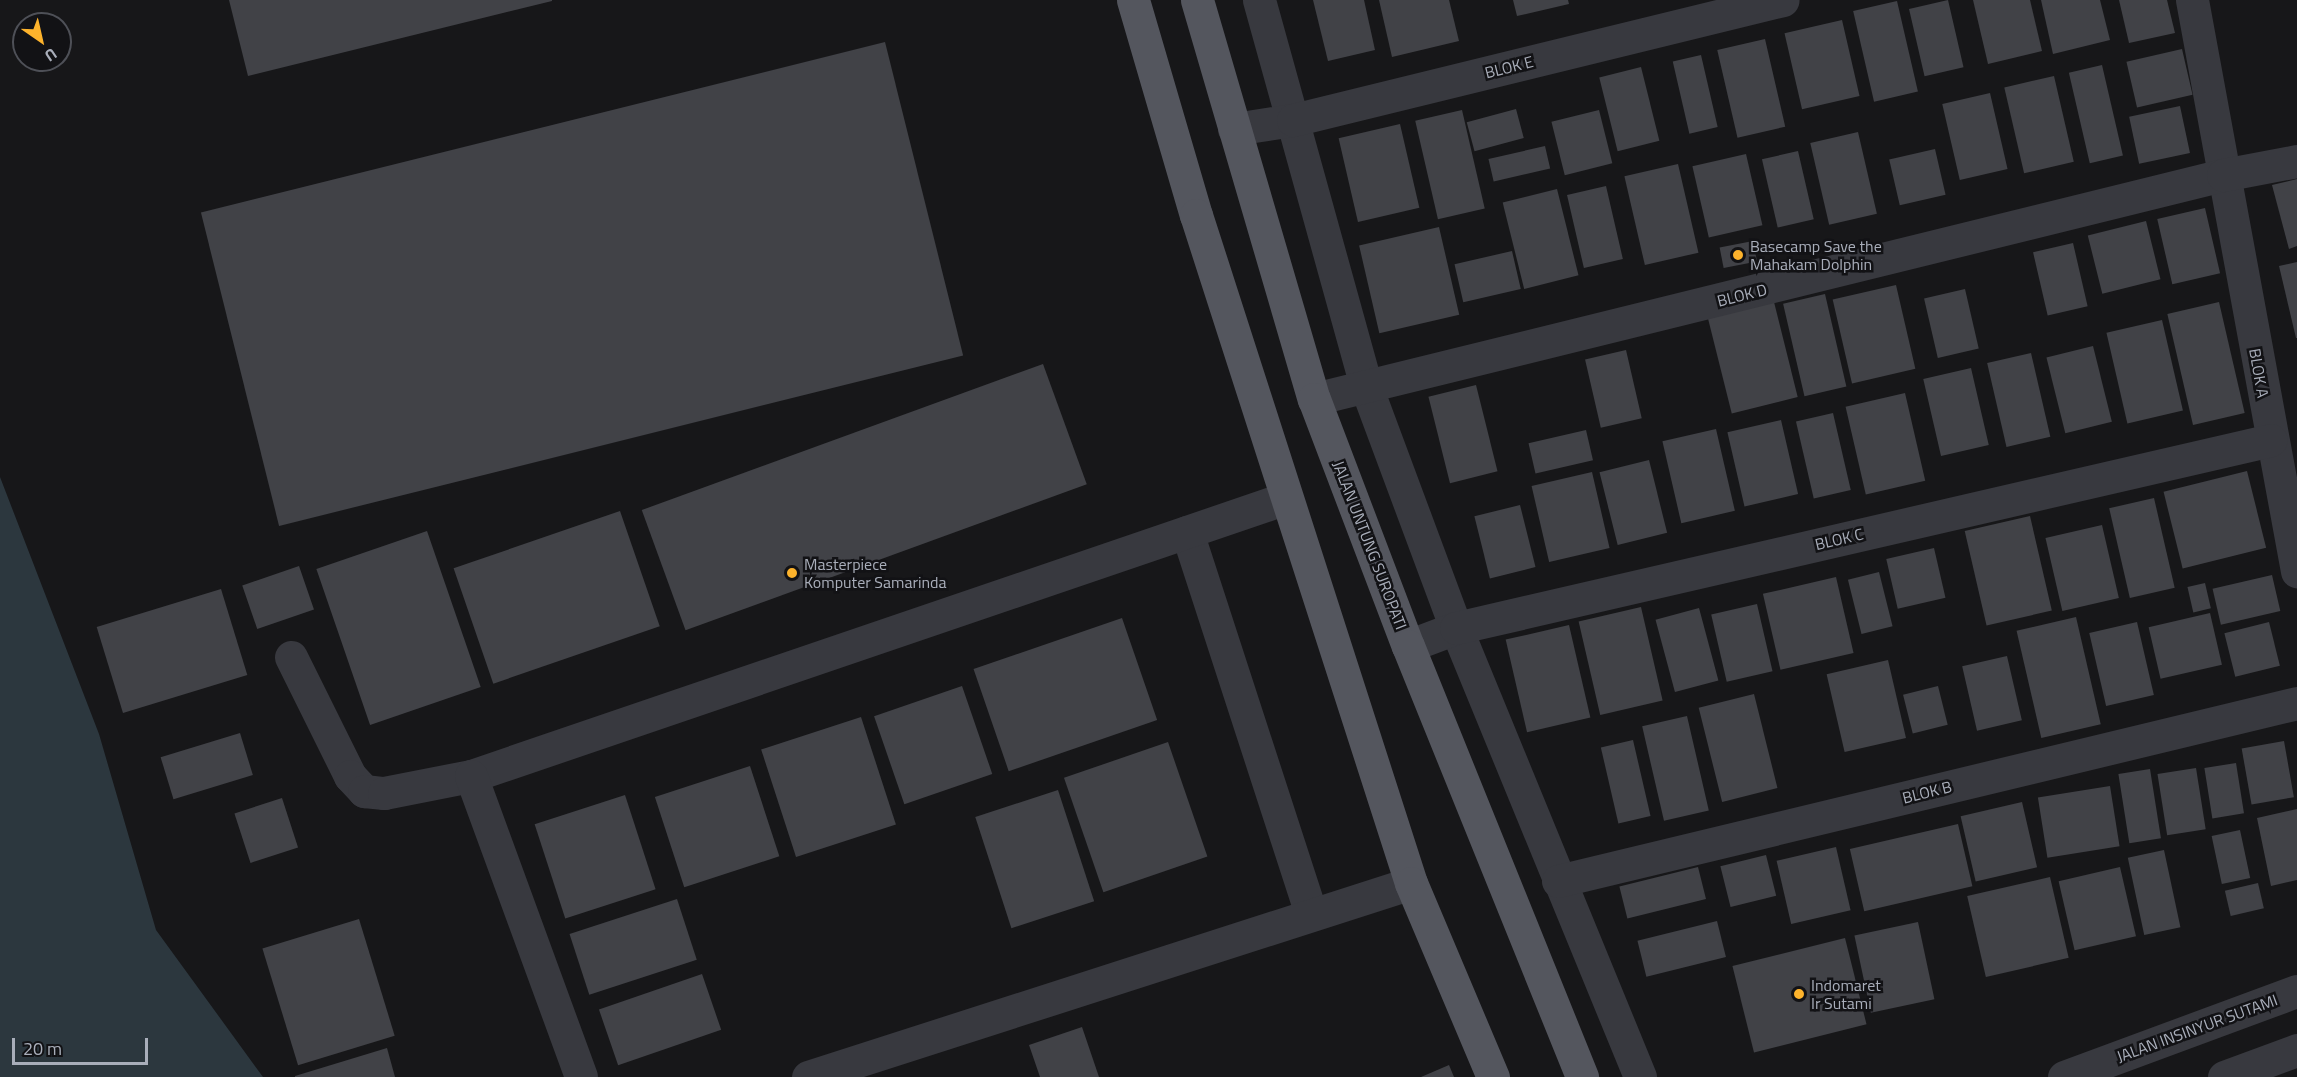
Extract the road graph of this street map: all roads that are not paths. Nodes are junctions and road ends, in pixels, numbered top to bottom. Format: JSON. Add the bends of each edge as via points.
{"nodes":[{"id":1,"x":1133,"y":0,"type":"edge"},
{"id":2,"x":1197,"y":0,"type":"edge"},
{"id":3,"x":1259,"y":0,"type":"edge"},
{"id":4,"x":1783,"y":0,"type":"edge"},
{"id":5,"x":2193,"y":0,"type":"edge"},
{"id":6,"x":1293,"y":120,"type":"junction"},
{"id":7,"x":1234,"y":129,"type":"junction"},
{"id":8,"x":2297,"y":161,"type":"edge"},
{"id":9,"x":2223,"y":175,"type":"junction"},
{"id":10,"x":1367,"y":389,"type":"junction"},
{"id":11,"x":1314,"y":399,"type":"junction"},
{"id":12,"x":2271,"y":440,"type":"junction"},
{"id":13,"x":1286,"y":498,"type":"junction"},
{"id":14,"x":1187,"y":532,"type":"junction"},
{"id":15,"x":2297,"y":571,"type":"edge"},
{"id":16,"x":1456,"y":628,"type":"junction"},
{"id":17,"x":1408,"y":646,"type":"junction"},
{"id":18,"x":291,"y":657,"type":"dead end"},
{"id":19,"x":2297,"y":703,"type":"edge"},
{"id":20,"x":471,"y":776,"type":"junction"},
{"id":21,"x":1558,"y":881,"type":"junction"},
{"id":22,"x":1411,"y":883,"type":"junction"},
{"id":23,"x":1311,"y":914,"type":"junction"},
{"id":24,"x":2297,"y":991,"type":"edge"},
{"id":25,"x":2297,"y":1050,"type":"edge"},
{"id":26,"x":581,"y":1077,"type":"edge"},
{"id":27,"x":808,"y":1077,"type":"edge"},
{"id":28,"x":1493,"y":1077,"type":"edge"},
{"id":29,"x":1582,"y":1077,"type":"edge"},
{"id":30,"x":1640,"y":1077,"type":"edge"},
{"id":31,"x":2064,"y":1077,"type":"edge"},
{"id":32,"x":2224,"y":1077,"type":"edge"}],
"edges":[{"from":1,"to":13,"type":"main road"},
{"from":2,"to":7,"type":"main road","name":"JALAN UNTUNG SUROPATI"},
{"from":3,"to":6,"type":"street"},
{"from":4,"to":6,"type":"street","name":"BLOK E"},
{"from":5,"to":9,"type":"street","name":"BLOK A"},
{"from":6,"to":7,"type":"street","name":"BLOK E"},
{"from":6,"to":10,"type":"street"},
{"from":7,"to":11,"type":"main road","name":"JALAN UNTUNG SUROPATI"},
{"from":8,"to":9,"type":"street","name":"BLOK D"},
{"from":9,"to":10,"type":"street","name":"BLOK D"},
{"from":9,"to":12,"type":"street","name":"BLOK A"},
{"from":10,"to":11,"type":"street","name":"BLOK D"},
{"from":10,"to":16,"type":"street"},
{"from":11,"to":17,"type":"main road","name":"JALAN UNTUNG SUROPATI"},
{"from":12,"to":15,"type":"street","name":"BLOK A"},
{"from":12,"to":16,"type":"street","name":"BLOK C"},
{"from":13,"to":14,"type":"street"},
{"from":13,"to":22,"type":"main road"},
{"from":14,"to":20,"type":"street"},
{"from":14,"to":23,"type":"street"},
{"from":16,"to":17,"type":"street","name":"BLOK C"},
{"from":16,"to":21,"type":"street"},
{"from":17,"to":29,"type":"main road","name":"JALAN UNTUNG SUROPATI"},
{"from":18,"to":20,"type":"street","via":[[350,777],[364,791],[384,793]]},
{"from":19,"to":21,"type":"street","name":"BLOK B"},
{"from":20,"to":26,"type":"street"},
{"from":21,"to":30,"type":"street"},
{"from":22,"to":23,"type":"street"},
{"from":22,"to":28,"type":"main road"},
{"from":23,"to":27,"type":"street"},
{"from":24,"to":31,"type":"street","name":"JALAN INSINYUR SUTAMI"},
{"from":25,"to":32,"type":"street"}]}
